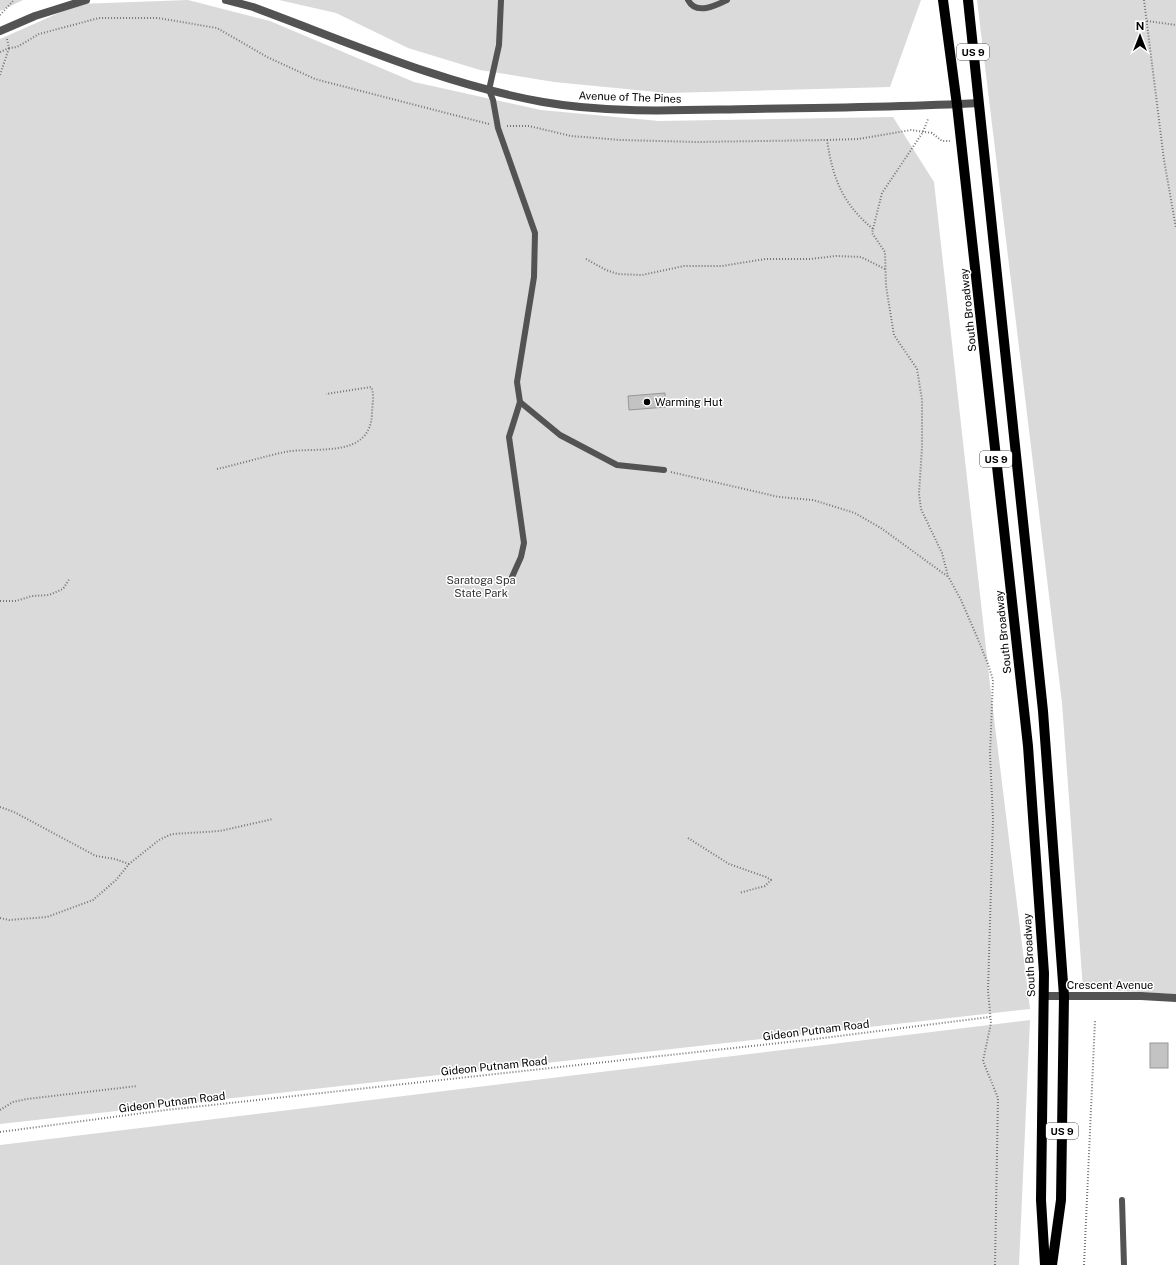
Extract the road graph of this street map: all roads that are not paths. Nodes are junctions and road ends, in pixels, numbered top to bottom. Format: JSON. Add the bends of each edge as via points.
{"nodes":[{"id":1,"x":86,"y":0,"type":"edge"},
{"id":2,"x":226,"y":0,"type":"edge"},
{"id":3,"x":501,"y":0,"type":"edge"},
{"id":4,"x":688,"y":0,"type":"edge"},
{"id":5,"x":728,"y":0,"type":"edge"},
{"id":6,"x":943,"y":0,"type":"edge"},
{"id":7,"x":968,"y":0,"type":"edge"},
{"id":8,"x":0,"y":31,"type":"edge"},
{"id":9,"x":489,"y":90,"type":"junction"},
{"id":10,"x":979,"y":103,"type":"junction"},
{"id":11,"x":957,"y":104,"type":"junction"},
{"id":12,"x":520,"y":402,"type":"junction"},
{"id":13,"x":664,"y":470,"type":"road end"},
{"id":14,"x":512,"y":577,"type":"dead end"},
{"id":15,"x":1044,"y":996,"type":"junction"},
{"id":16,"x":1064,"y":996,"type":"junction"},
{"id":17,"x":1176,"y":998,"type":"edge"},
{"id":18,"x":1122,"y":1200,"type":"dead end"},
{"id":19,"x":1045,"y":1265,"type":"edge"},
{"id":20,"x":1052,"y":1265,"type":"edge"},
{"id":21,"x":1124,"y":1265,"type":"edge"}],
"edges":[{"from":1,"to":8,"type":"street","via":[[35,16]]},
{"from":2,"to":9,"type":"street","name":"Avenue of The Pines","via":[[253,7],[429,73]]},
{"from":3,"to":9,"type":"lane","via":[[499,45]]},
{"from":4,"to":5,"type":"lane","via":[[699,8],[711,8]]},
{"from":6,"to":11,"type":"main road","name":"South Broadway","number":"US 9"},
{"from":7,"to":10,"type":"main road","number":"US 9"},
{"from":9,"to":11,"type":"street","name":"Avenue of The Pines","via":[[579,107],[619,110]]},
{"from":9,"to":12,"type":"lane","via":[[498,126],[535,233],[534,277],[517,382]]},
{"from":10,"to":11,"type":"street","name":"Avenue of The Pines"},
{"from":10,"to":16,"type":"main road","number":"US 9","via":[[1043,711]]},
{"from":11,"to":15,"type":"main road","name":"South Broadway","number":"US 9","via":[[1028,746]]},
{"from":12,"to":13,"type":"lane","via":[[560,435],[617,464]]},
{"from":12,"to":14,"type":"lane","via":[[509,437],[524,543],[522,557]]},
{"from":15,"to":16,"type":"street","name":"Crescent Avenue"},
{"from":15,"to":19,"type":"main road","name":"South Broadway","number":"US 9","via":[[1041,1200]]},
{"from":16,"to":17,"type":"street","name":"Crescent Avenue"},
{"from":16,"to":20,"type":"main road","number":"US 9","via":[[1061,1200]]},
{"from":18,"to":21,"type":"lane"}]}
